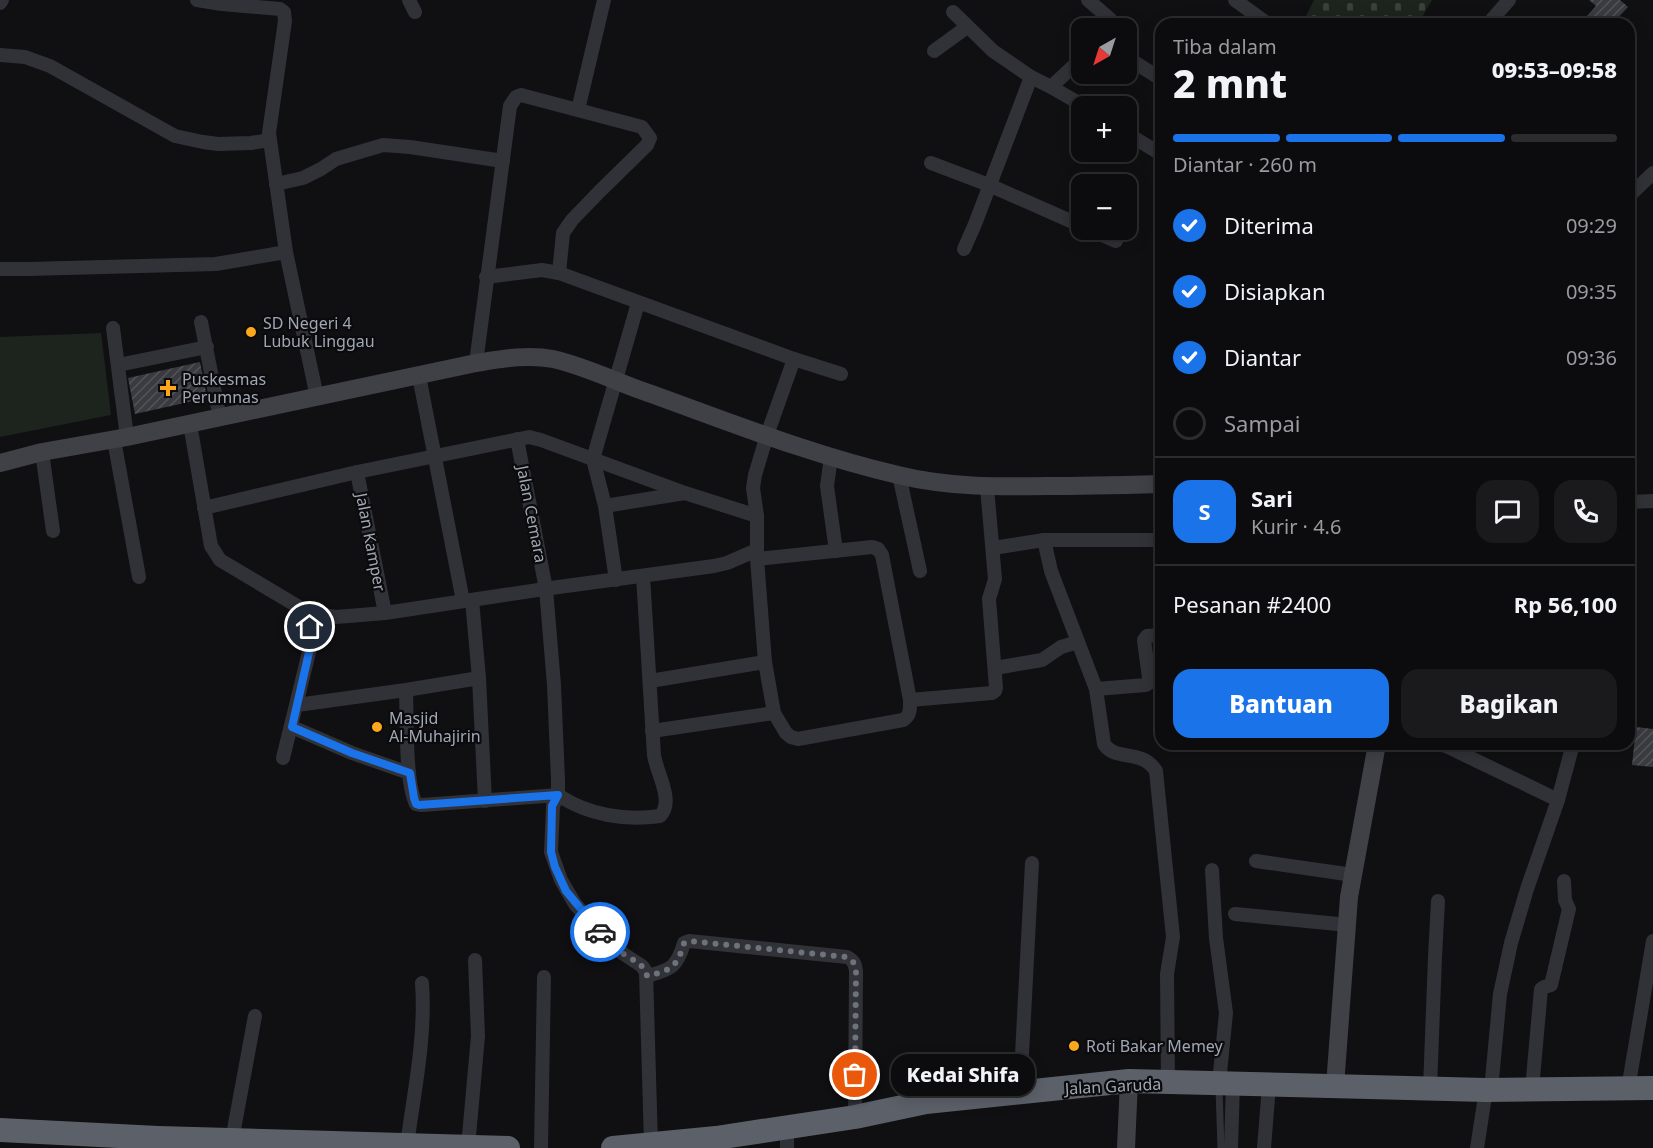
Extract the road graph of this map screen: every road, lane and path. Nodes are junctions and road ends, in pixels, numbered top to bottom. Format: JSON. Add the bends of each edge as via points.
{"nodes":[{"id":1,"x":197,"y":0,"type":"edge"},
{"id":2,"x":604,"y":0,"type":"edge"},
{"id":3,"x":1088,"y":0,"type":"edge"},
{"id":4,"x":1235,"y":0,"type":"edge"},
{"id":5,"x":1509,"y":0,"type":"edge"},
{"id":6,"x":223,"y":2,"type":"edge"},
{"id":7,"x":953,"y":12,"type":"dead end"},
{"id":8,"x":1109,"y":18,"type":"edge"},
{"id":9,"x":1260,"y":18,"type":"edge"},
{"id":10,"x":1493,"y":18,"type":"edge"},
{"id":11,"x":967,"y":27,"type":"junction"},
{"id":12,"x":934,"y":51,"type":"dead end"},
{"id":13,"x":0,"y":55,"type":"edge"},
{"id":14,"x":1137,"y":64,"type":"edge"},
{"id":15,"x":1071,"y":69,"type":"edge"},
{"id":16,"x":1155,"y":75,"type":"edge"},
{"id":17,"x":1031,"y":77,"type":"junction"},
{"id":18,"x":1052,"y":87,"type":"junction"},
{"id":19,"x":1071,"y":98,"type":"edge"},
{"id":20,"x":578,"y":110,"type":"junction"},
{"id":21,"x":270,"y":140,"type":"junction"},
{"id":22,"x":1137,"y":140,"type":"edge"},
{"id":23,"x":1155,"y":150,"type":"edge"},
{"id":24,"x":503,"y":161,"type":"junction"},
{"id":25,"x":931,"y":163,"type":"dead end"},
{"id":26,"x":1653,"y":173,"type":"edge"},
{"id":27,"x":276,"y":184,"type":"junction"},
{"id":28,"x":989,"y":185,"type":"junction"},
{"id":29,"x":1635,"y":190,"type":"edge"},
{"id":30,"x":1071,"y":221,"type":"edge"},
{"id":31,"x":964,"y":249,"type":"dead end"},
{"id":32,"x":286,"y":252,"type":"junction"},
{"id":33,"x":0,"y":269,"type":"edge"},
{"id":34,"x":559,"y":273,"type":"junction"},
{"id":35,"x":486,"y":277,"type":"junction"},
{"id":36,"x":638,"y":303,"type":"junction"},
{"id":37,"x":201,"y":322,"type":"dead end"},
{"id":38,"x":113,"y":328,"type":"dead end"},
{"id":39,"x":207,"y":347,"type":"junction"},
{"id":40,"x":794,"y":359,"type":"junction"},
{"id":41,"x":476,"y":363,"type":"junction"},
{"id":42,"x":118,"y":365,"type":"junction"},
{"id":43,"x":841,"y":374,"type":"dead end"},
{"id":44,"x":419,"y":376,"type":"junction"},
{"id":45,"x":615,"y":381,"type":"junction"},
{"id":46,"x":316,"y":397,"type":"junction"},
{"id":47,"x":220,"y":418,"type":"junction"},
{"id":48,"x":190,"y":424,"type":"junction"},
{"id":49,"x":767,"y":435,"type":"junction"},
{"id":50,"x":121,"y":438,"type":"junction"},
{"id":51,"x":517,"y":439,"type":"junction"},
{"id":52,"x":42,"y":453,"type":"junction"},
{"id":53,"x":435,"y":455,"type":"junction"},
{"id":54,"x":831,"y":457,"type":"junction"},
{"id":55,"x":592,"y":459,"type":"junction"},
{"id":56,"x":0,"y":463,"type":"edge"},
{"id":57,"x":357,"y":472,"type":"junction"},
{"id":58,"x":899,"y":475,"type":"junction"},
{"id":59,"x":1155,"y":484,"type":"edge"},
{"id":60,"x":987,"y":487,"type":"junction"},
{"id":61,"x":686,"y":493,"type":"junction"},
{"id":62,"x":1653,"y":501,"type":"edge"},
{"id":63,"x":1635,"y":502,"type":"edge"},
{"id":64,"x":605,"y":506,"type":"junction"},
{"id":65,"x":204,"y":508,"type":"junction"},
{"id":66,"x":757,"y":516,"type":"junction"},
{"id":67,"x":53,"y":531,"type":"dead end"},
{"id":68,"x":1044,"y":540,"type":"junction"},
{"id":69,"x":1155,"y":540,"type":"edge"},
{"id":70,"x":993,"y":549,"type":"junction"},
{"id":71,"x":836,"y":550,"type":"junction"},
{"id":72,"x":757,"y":554,"type":"junction"},
{"id":73,"x":920,"y":571,"type":"dead end"},
{"id":74,"x":643,"y":576,"type":"junction"},
{"id":75,"x":139,"y":577,"type":"dead end"},
{"id":76,"x":616,"y":580,"type":"junction"},
{"id":77,"x":546,"y":589,"type":"junction"},
{"id":78,"x":468,"y":600,"type":"junction"},
{"id":79,"x":309,"y":613,"type":"junction"},
{"id":80,"x":385,"y":613,"type":"junction"},
{"id":81,"x":1155,"y":635,"type":"edge"},
{"id":82,"x":1078,"y":642,"type":"junction"},
{"id":83,"x":765,"y":662,"type":"junction"},
{"id":84,"x":995,"y":668,"type":"junction"},
{"id":85,"x":479,"y":678,"type":"junction"},
{"id":86,"x":650,"y":681,"type":"junction"},
{"id":87,"x":1096,"y":689,"type":"junction"},
{"id":88,"x":406,"y":690,"type":"junction"},
{"id":89,"x":910,"y":700,"type":"junction"},
{"id":90,"x":297,"y":705,"type":"junction"},
{"id":91,"x":774,"y":712,"type":"junction"},
{"id":92,"x":292,"y":727,"type":"junction"},
{"id":93,"x":652,"y":731,"type":"junction"},
{"id":94,"x":1376,"y":750,"type":"edge"},
{"id":95,"x":1454,"y":750,"type":"edge"},
{"id":96,"x":1571,"y":750,"type":"edge"},
{"id":97,"x":283,"y":758,"type":"dead end"},
{"id":98,"x":410,"y":773,"type":"junction"},
{"id":99,"x":558,"y":795,"type":"junction"},
{"id":100,"x":1558,"y":800,"type":"junction"},
{"id":101,"x":485,"y":801,"type":"junction"},
{"id":102,"x":1256,"y":861,"type":"dead end"},
{"id":103,"x":1032,"y":863,"type":"dead end"},
{"id":104,"x":1212,"y":870,"type":"dead end"},
{"id":105,"x":1353,"y":875,"type":"junction"},
{"id":106,"x":1564,"y":881,"type":"dead end"},
{"id":107,"x":1438,"y":902,"type":"dead end"},
{"id":108,"x":1235,"y":914,"type":"dead end"},
{"id":109,"x":1347,"y":925,"type":"junction"},
{"id":110,"x":1653,"y":941,"type":"edge"},
{"id":111,"x":475,"y":960,"type":"dead end"},
{"id":112,"x":544,"y":976,"type":"dead end"},
{"id":113,"x":647,"y":976,"type":"junction"},
{"id":114,"x":422,"y":983,"type":"dead end"},
{"id":115,"x":255,"y":1016,"type":"dead end"},
{"id":116,"x":1129,"y":1081,"type":"junction"},
{"id":117,"x":1168,"y":1082,"type":"junction"},
{"id":118,"x":1226,"y":1084,"type":"junction"},
{"id":119,"x":1269,"y":1084,"type":"junction"},
{"id":120,"x":1335,"y":1086,"type":"junction"},
{"id":121,"x":1430,"y":1088,"type":"junction"},
{"id":122,"x":1653,"y":1088,"type":"edge"},
{"id":123,"x":1532,"y":1089,"type":"junction"},
{"id":124,"x":1628,"y":1089,"type":"junction"},
{"id":125,"x":1488,"y":1090,"type":"junction"},
{"id":126,"x":1020,"y":1093,"type":"junction"},
{"id":127,"x":855,"y":1117,"type":"junction"},
{"id":128,"x":0,"y":1130,"type":"edge"},
{"id":129,"x":787,"y":1137,"type":"edge"},
{"id":130,"x":232,"y":1140,"type":"junction"},
{"id":131,"x":717,"y":1143,"type":"edge"},
{"id":132,"x":204,"y":1144,"type":"edge"},
{"id":133,"x":288,"y":1144,"type":"edge"},
{"id":134,"x":651,"y":1144,"type":"junction"},
{"id":135,"x":407,"y":1145,"type":"junction"},
{"id":136,"x":468,"y":1147,"type":"edge"},
{"id":137,"x":508,"y":1148,"type":"edge"},
{"id":138,"x":542,"y":1148,"type":"edge"},
{"id":139,"x":613,"y":1148,"type":"edge"},
{"id":140,"x":1126,"y":1148,"type":"edge"},
{"id":141,"x":1221,"y":1148,"type":"edge"},
{"id":142,"x":1231,"y":1148,"type":"edge"},
{"id":143,"x":1264,"y":1148,"type":"edge"},
{"id":144,"x":1477,"y":1148,"type":"edge"}],
"edges":[{"from":1,"to":6,"type":"street"},
{"from":2,"to":20,"type":"street"},
{"from":3,"to":8,"type":"street"},
{"from":4,"to":9,"type":"street"},
{"from":5,"to":10,"type":"street"},
{"from":6,"to":21,"type":"street","via":[[284,12]]},
{"from":7,"to":11,"type":"street"},
{"from":11,"to":12,"type":"street"},
{"from":11,"to":17,"type":"street"},
{"from":13,"to":21,"type":"street","via":[[25,57],[50,66],[164,131],[190,140],[218,144]]},
{"from":14,"to":16,"type":"street"},
{"from":15,"to":18,"type":"street"},
{"from":17,"to":18,"type":"street"},
{"from":17,"to":28,"type":"street"},
{"from":18,"to":19,"type":"street"},
{"from":20,"to":24,"type":"street","via":[[516,97],[510,106]]},
{"from":20,"to":34,"type":"street","via":[[642,127],[650,138],[563,233]]},
{"from":21,"to":27,"type":"street"},
{"from":22,"to":23,"type":"street"},
{"from":24,"to":27,"type":"street","via":[[383,145],[336,159],[303,178]]},
{"from":24,"to":35,"type":"street"},
{"from":25,"to":28,"type":"street"},
{"from":26,"to":29,"type":"street"},
{"from":27,"to":32,"type":"street"},
{"from":28,"to":30,"type":"street"},
{"from":28,"to":31,"type":"street"},
{"from":32,"to":33,"type":"street","via":[[216,264]]},
{"from":32,"to":46,"type":"street"},
{"from":34,"to":35,"type":"street","via":[[542,270]]},
{"from":34,"to":36,"type":"street"},
{"from":35,"to":41,"type":"street"},
{"from":36,"to":40,"type":"street"},
{"from":36,"to":45,"type":"street"},
{"from":37,"to":39,"type":"street"},
{"from":38,"to":42,"type":"street"},
{"from":39,"to":42,"type":"street"},
{"from":39,"to":47,"type":"street"},
{"from":40,"to":43,"type":"street"},
{"from":40,"to":49,"type":"street"},
{"from":41,"to":44,"type":"street"},
{"from":41,"to":45,"type":"street","via":[[509,358],[551,359]]},
{"from":42,"to":50,"type":"street"},
{"from":44,"to":46,"type":"street"},
{"from":44,"to":53,"type":"street"},
{"from":45,"to":49,"type":"street"},
{"from":45,"to":55,"type":"street"},
{"from":46,"to":47,"type":"street"},
{"from":47,"to":48,"type":"street"},
{"from":48,"to":50,"type":"street"},
{"from":48,"to":65,"type":"street"},
{"from":49,"to":54,"type":"street"},
{"from":49,"to":66,"type":"street","via":[[754,482]]},
{"from":50,"to":52,"type":"street"},
{"from":50,"to":75,"type":"street"},
{"from":51,"to":53,"type":"street"},
{"from":51,"to":55,"type":"street","via":[[534,438]]},
{"from":51,"to":77,"type":"street","name":"Jalan Cemara"},
{"from":52,"to":56,"type":"street"},
{"from":52,"to":67,"type":"street"},
{"from":53,"to":57,"type":"street"},
{"from":53,"to":78,"type":"street"},
{"from":54,"to":58,"type":"street"},
{"from":54,"to":71,"type":"street","via":[[827,486]]},
{"from":55,"to":61,"type":"street"},
{"from":55,"to":64,"type":"street"},
{"from":57,"to":65,"type":"street"},
{"from":57,"to":80,"type":"street","name":"Jalan Kamper"},
{"from":58,"to":60,"type":"street"},
{"from":58,"to":73,"type":"street"},
{"from":59,"to":60,"type":"street"},
{"from":60,"to":70,"type":"street"},
{"from":61,"to":64,"type":"street"},
{"from":61,"to":66,"type":"street"},
{"from":62,"to":63,"type":"street"},
{"from":64,"to":76,"type":"street"},
{"from":65,"to":79,"type":"street","via":[[215,556]]},
{"from":66,"to":72,"type":"street"},
{"from":68,"to":69,"type":"street"},
{"from":68,"to":70,"type":"street"},
{"from":68,"to":82,"type":"street","via":[[1051,571]]},
{"from":70,"to":84,"type":"street","via":[[995,579],[988,599]]},
{"from":71,"to":72,"type":"street"},
{"from":71,"to":89,"type":"street","via":[[872,547],[880,551]]},
{"from":72,"to":74,"type":"street","via":[[714,566]]},
{"from":72,"to":83,"type":"street"},
{"from":74,"to":76,"type":"street"},
{"from":74,"to":86,"type":"street"},
{"from":76,"to":77,"type":"street"},
{"from":77,"to":78,"type":"street"},
{"from":77,"to":99,"type":"street","name":"Jalan Cemara","via":[[555,685]]},
{"from":78,"to":80,"type":"street"},
{"from":78,"to":85,"type":"street"},
{"from":79,"to":80,"type":"street","via":[[336,618]]},
{"from":79,"to":90,"type":"street","via":[[310,648]]},
{"from":81,"to":87,"type":"street","via":[[1144,640],[1149,683]]},
{"from":82,"to":84,"type":"street","via":[[1061,647],[1042,660]]},
{"from":82,"to":87,"type":"street"},
{"from":83,"to":86,"type":"street"},
{"from":83,"to":91,"type":"street"},
{"from":84,"to":89,"type":"street","via":[[996,688],[992,693]]},
{"from":85,"to":88,"type":"street"},
{"from":85,"to":101,"type":"street"},
{"from":86,"to":93,"type":"street"},
{"from":87,"to":117,"type":"street","via":[[1107,749],[1142,758],[1156,771],[1173,937],[1167,974]]},
{"from":88,"to":90,"type":"street"},
{"from":88,"to":98,"type":"street"},
{"from":89,"to":91,"type":"street","via":[[909,716],[903,720],[798,739],[786,733]]},
{"from":90,"to":92,"type":"street"},
{"from":91,"to":93,"type":"street"},
{"from":92,"to":97,"type":"street"},
{"from":92,"to":98,"type":"street"},
{"from":93,"to":99,"type":"street","via":[[655,764],[665,792],[662,815],[605,815],[571,804]]},
{"from":94,"to":105,"type":"street"},
{"from":95,"to":100,"type":"street"},
{"from":96,"to":100,"type":"street"},
{"from":98,"to":101,"type":"street","via":[[416,804]]},
{"from":99,"to":101,"type":"street"},
{"from":99,"to":113,"type":"street","name":"Jalan Cemara","via":[[552,806],[551,852],[561,880],[575,904],[608,941],[642,966]]},
{"from":100,"to":125,"type":"street","via":[[1511,943]]},
{"from":102,"to":105,"type":"street"},
{"from":103,"to":126,"type":"street"},
{"from":104,"to":118,"type":"street","via":[[1226,1013]]},
{"from":105,"to":109,"type":"street"},
{"from":106,"to":123,"type":"street","via":[[1569,909],[1551,985],[1541,989]]},
{"from":107,"to":121,"type":"street"},
{"from":108,"to":109,"type":"street"},
{"from":109,"to":120,"type":"street"},
{"from":110,"to":124,"type":"street"},
{"from":111,"to":136,"type":"street","via":[[478,1035]]},
{"from":112,"to":138,"type":"street"},
{"from":113,"to":127,"type":"street","via":[[669,969],[689,941],[851,959],[856,971]]},
{"from":113,"to":134,"type":"street"},
{"from":114,"to":135,"type":"street","via":[[422,1029]]},
{"from":115,"to":130,"type":"street"},
{"from":116,"to":117,"type":"highway","name":"Jalan Garuda"},
{"from":116,"to":126,"type":"highway","name":"Jalan Garuda"},
{"from":116,"to":140,"type":"street"},
{"from":117,"to":118,"type":"highway","name":"Jalan Garuda"},
{"from":118,"to":119,"type":"highway","name":"Jalan Garuda"},
{"from":118,"to":141,"type":"lane"},
{"from":118,"to":142,"type":"street"},
{"from":119,"to":120,"type":"highway","name":"Jalan Garuda"},
{"from":119,"to":143,"type":"street"},
{"from":120,"to":121,"type":"highway","name":"Jalan Garuda"},
{"from":121,"to":125,"type":"highway","name":"Jalan Garuda"},
{"from":122,"to":124,"type":"highway","name":"Jalan Garuda"},
{"from":123,"to":124,"type":"highway","name":"Jalan Garuda"},
{"from":123,"to":125,"type":"highway","name":"Jalan Garuda"},
{"from":125,"to":144,"type":"street"},
{"from":126,"to":127,"type":"highway","name":"Jalan Garuda","via":[[926,1102]]},
{"from":127,"to":129,"type":"highway","name":"Jalan Garuda"},
{"from":128,"to":132,"type":"highway"},
{"from":129,"to":131,"type":"highway","name":"Jalan Garuda"},
{"from":130,"to":132,"type":"highway"},
{"from":130,"to":133,"type":"highway"},
{"from":131,"to":134,"type":"highway","name":"Jalan Garuda"},
{"from":133,"to":135,"type":"highway"},
{"from":134,"to":139,"type":"highway","name":"Jalan Garuda"},
{"from":135,"to":136,"type":"highway"},
{"from":136,"to":137,"type":"highway"}]}
